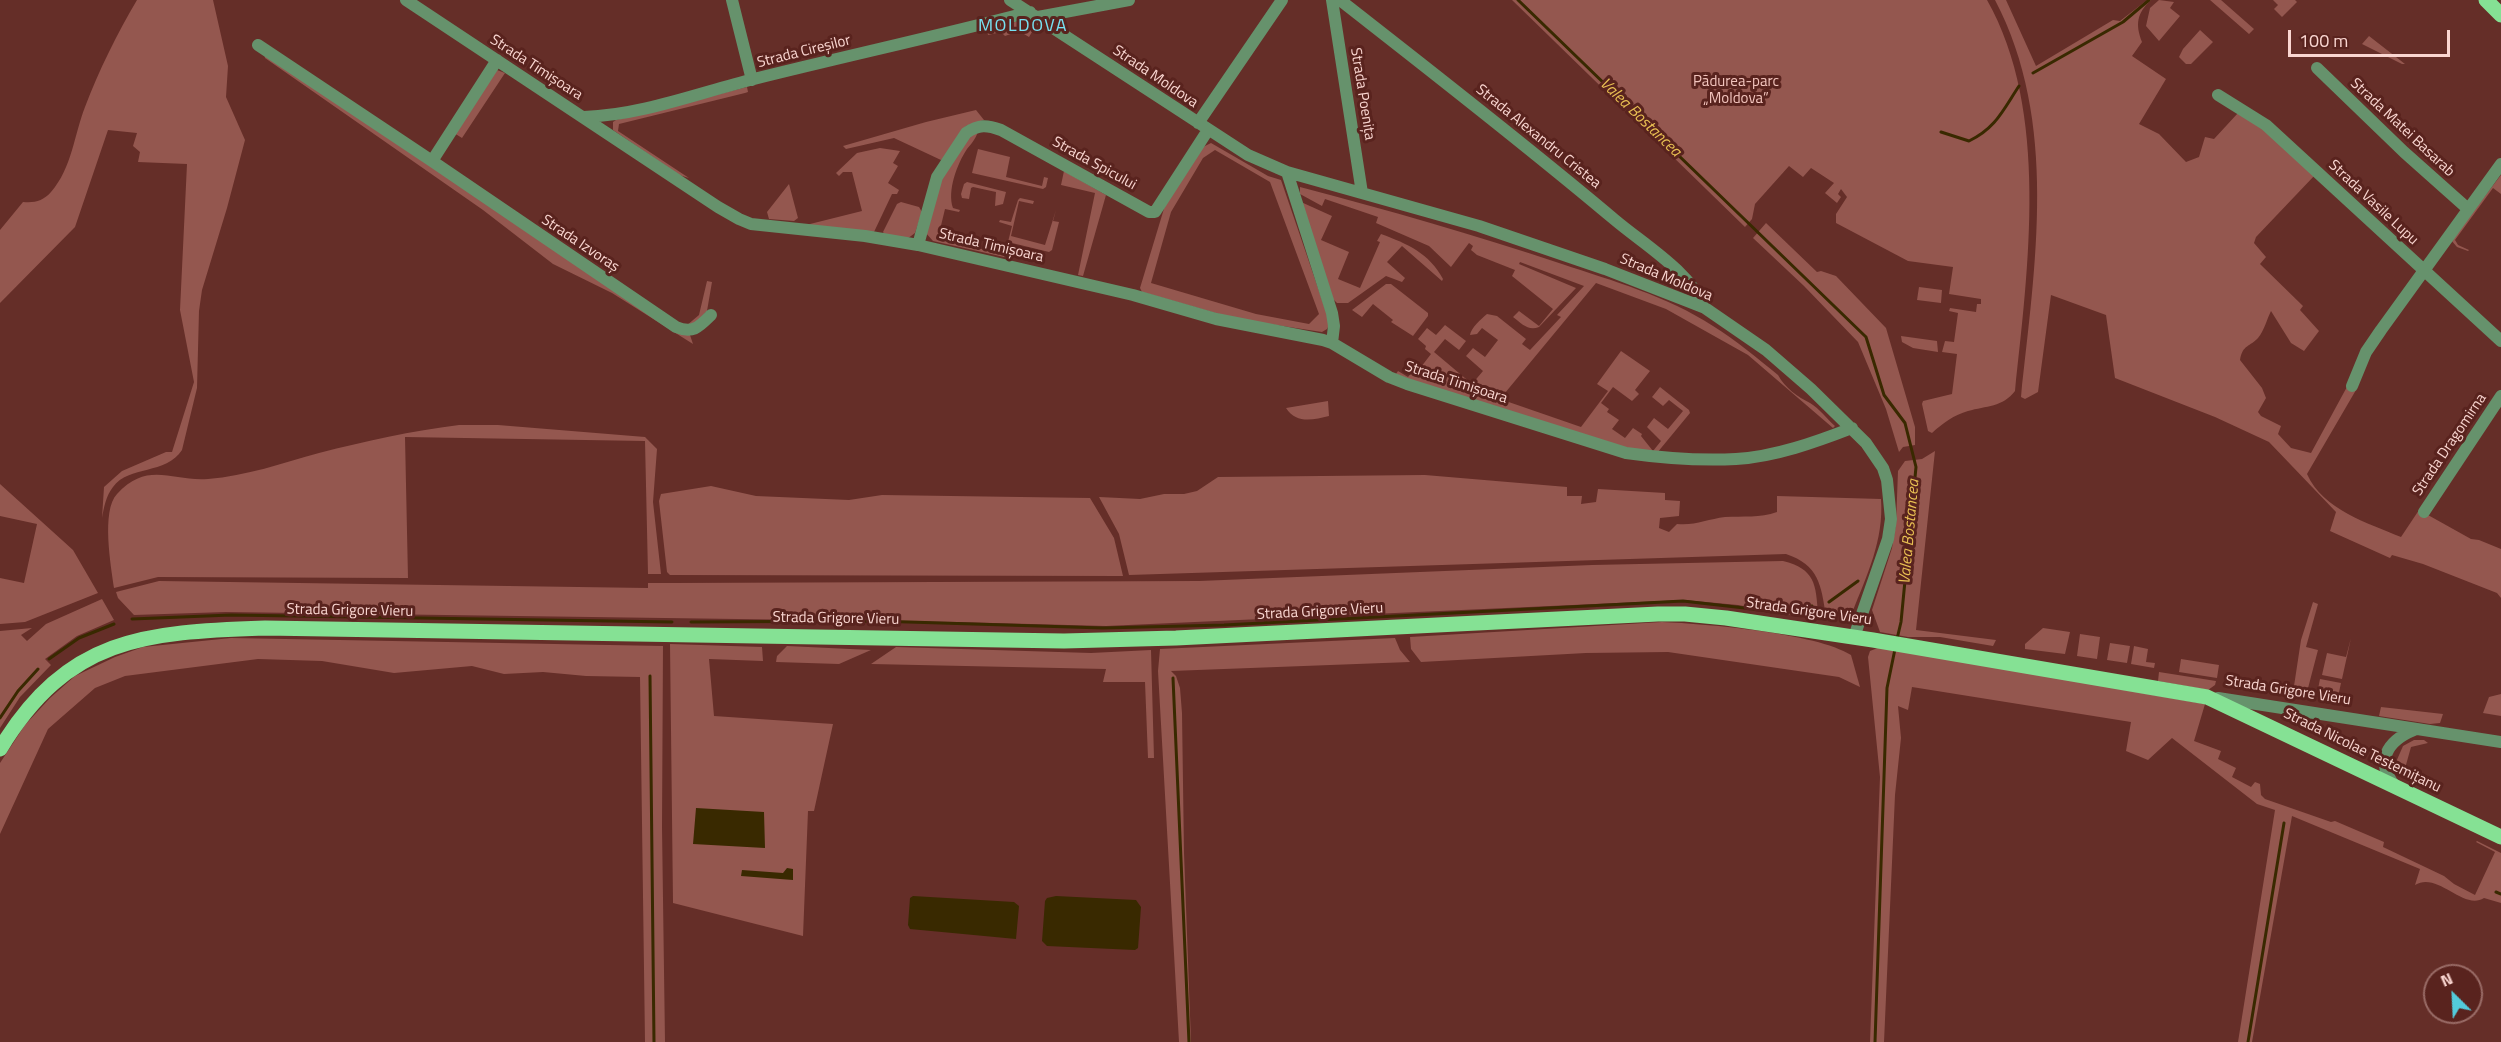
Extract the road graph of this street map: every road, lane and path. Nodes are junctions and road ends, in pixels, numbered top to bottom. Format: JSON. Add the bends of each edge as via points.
{"nodes":[{"id":1,"x":406,"y":0,"type":"edge"},
{"id":2,"x":732,"y":0,"type":"edge"},
{"id":3,"x":1012,"y":0,"type":"edge"},
{"id":4,"x":1129,"y":0,"type":"edge"},
{"id":5,"x":1282,"y":0,"type":"edge"},
{"id":6,"x":1332,"y":0,"type":"edge"},
{"id":7,"x":1340,"y":0,"type":"edge"},
{"id":8,"x":2486,"y":0,"type":"edge"},
{"id":9,"x":1034,"y":15,"type":"junction"},
{"id":10,"x":2501,"y":15,"type":"edge"},
{"id":11,"x":258,"y":45,"type":"dead end"},
{"id":12,"x":497,"y":60,"type":"junction"},
{"id":13,"x":2317,"y":68,"type":"dead end"},
{"id":14,"x":752,"y":80,"type":"junction"},
{"id":15,"x":2218,"y":95,"type":"dead end"},
{"id":16,"x":584,"y":117,"type":"junction"},
{"id":17,"x":1203,"y":127,"type":"junction"},
{"id":18,"x":432,"y":160,"type":"junction"},
{"id":19,"x":2501,"y":164,"type":"edge"},
{"id":20,"x":944,"y":166,"type":"joint"},
{"id":21,"x":1287,"y":172,"type":"junction"},
{"id":22,"x":1362,"y":193,"type":"junction"},
{"id":23,"x":2468,"y":209,"type":"junction"},
{"id":24,"x":918,"y":245,"type":"junction"},
{"id":25,"x":2424,"y":272,"type":"junction"},
{"id":26,"x":1706,"y":309,"type":"junction"},
{"id":27,"x":711,"y":315,"type":"dead end"},
{"id":28,"x":2501,"y":341,"type":"edge"},
{"id":29,"x":1332,"y":343,"type":"junction"},
{"id":30,"x":2352,"y":386,"type":"dead end"},
{"id":31,"x":2501,"y":396,"type":"edge"},
{"id":32,"x":1851,"y":428,"type":"junction"},
{"id":33,"x":2424,"y":512,"type":"dead end"},
{"id":34,"x":1854,"y":637,"type":"junction"},
{"id":35,"x":2207,"y":697,"type":"junction"},
{"id":36,"x":2416,"y":729,"type":"junction"},
{"id":37,"x":2501,"y":742,"type":"edge"},
{"id":38,"x":0,"y":749,"type":"edge"},
{"id":39,"x":2396,"y":788,"type":"junction"},
{"id":40,"x":2501,"y":837,"type":"edge"}],
"edges":[{"from":1,"to":12,"type":"street","name":"Strada Timișoara"},
{"from":2,"to":14,"type":"street"},
{"from":3,"to":9,"type":"street","name":"Strada Moldova"},
{"from":4,"to":9,"type":"street","name":"Strada Cireșilor"},
{"from":5,"to":17,"type":"street"},
{"from":6,"to":22,"type":"street","name":"Strada Poenița"},
{"from":7,"to":26,"type":"street","name":"Strada Alexandru Cristea","via":[[1679,273],[1698,291]]},
{"from":8,"to":10,"type":"main road"},
{"from":9,"to":14,"type":"street","name":"Strada Cireșilor"},
{"from":9,"to":17,"type":"street","name":"Strada Moldova"},
{"from":11,"to":18,"type":"street","name":"Strada Izvoraș"},
{"from":12,"to":16,"type":"street","name":"Strada Timișoara"},
{"from":12,"to":18,"type":"street"},
{"from":13,"to":23,"type":"street","name":"Strada Matei Basarab"},
{"from":14,"to":16,"type":"street","name":"Strada Cireșilor","via":[[633,111]]},
{"from":15,"to":25,"type":"street","name":"Strada Vasile Lupu","via":[[2266,125]]},
{"from":16,"to":24,"type":"street","name":"Strada Timișoara","via":[[752,224]]},
{"from":17,"to":20,"type":"street","name":"Strada Spicului","via":[[1155,212],[990,126],[980,125],[966,133]]},
{"from":17,"to":21,"type":"street","name":"Strada Moldova","via":[[1248,155]]},
{"from":18,"to":27,"type":"street","name":"Strada Izvoraș","via":[[676,327],[695,330]]},
{"from":19,"to":23,"type":"street"},
{"from":20,"to":24,"type":"street","name":"Strada Timișoara","via":[[937,177]]},
{"from":21,"to":22,"type":"street","name":"Strada Moldova"},
{"from":21,"to":29,"type":"street","via":[[1332,313]]},
{"from":22,"to":26,"type":"street","name":"Strada Moldova","via":[[1605,269]]},
{"from":23,"to":25,"type":"street"},
{"from":24,"to":29,"type":"street","name":"Strada Timișoara","via":[[1133,295],[1216,319]]},
{"from":25,"to":28,"type":"street","name":"Strada Vasile Lupu"},
{"from":25,"to":30,"type":"street","via":[[2366,352]]},
{"from":26,"to":32,"type":"street","name":"Strada Moldova","via":[[1766,350]]},
{"from":29,"to":32,"type":"street","name":"Strada Timișoara","via":[[1407,384],[1626,453],[1737,459],[1793,447]]},
{"from":31,"to":33,"type":"street","name":"Strada Dragomirna"},
{"from":32,"to":34,"type":"street","name":"Strada Moldova","via":[[1883,468],[1891,500],[1888,539]]},
{"from":34,"to":35,"type":"main road","name":"Strada Grigore Vieru"},
{"from":34,"to":38,"type":"main road","name":"Strada Grigore Vieru","via":[[1685,614],[1064,641],[205,630],[132,640],[73,667],[25,712]]},
{"from":35,"to":36,"type":"street","name":"Strada Grigore Vieru"},
{"from":35,"to":39,"type":"main road","name":"Strada Nicolae Testemițanu"},
{"from":36,"to":37,"type":"street","name":"Strada Grigore Vieru"},
{"from":36,"to":39,"type":"street","via":[[2399,736],[2385,756],[2385,768]]},
{"from":39,"to":40,"type":"main road","name":"Strada Nicolae Testemițanu"}]}
